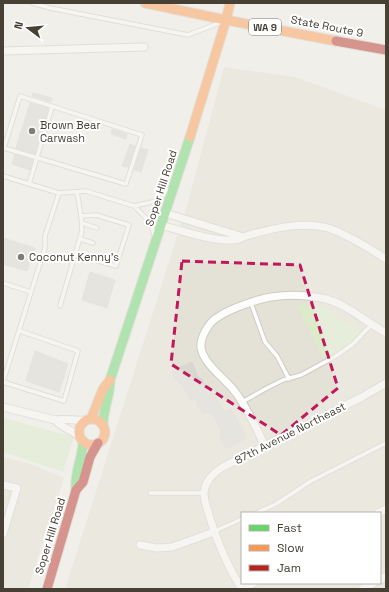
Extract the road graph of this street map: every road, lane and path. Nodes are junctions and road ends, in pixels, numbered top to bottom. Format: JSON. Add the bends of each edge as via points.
{"nodes":[{"id":1,"x":32,"y":3,"type":"edge"},
{"id":2,"x":145,"y":3,"type":"edge"},
{"id":3,"x":230,"y":3,"type":"edge"},
{"id":4,"x":226,"y":20,"type":"junction"},
{"id":5,"x":144,"y":47,"type":"dead end"},
{"id":6,"x":386,"y":50,"type":"edge"},
{"id":7,"x":3,"y":51,"type":"edge"},
{"id":8,"x":52,"y":106,"type":"junction"},
{"id":9,"x":37,"y":158,"type":"junction"},
{"id":10,"x":3,"y":176,"type":"edge"},
{"id":11,"x":175,"y":182,"type":"junction"},
{"id":12,"x":29,"y":184,"type":"junction"},
{"id":13,"x":77,"y":192,"type":"junction"},
{"id":14,"x":59,"y":193,"type":"junction"},
{"id":15,"x":134,"y":206,"type":"junction"},
{"id":16,"x":165,"y":213,"type":"junction"},
{"id":17,"x":81,"y":216,"type":"junction"},
{"id":18,"x":82,"y":223,"type":"junction"},
{"id":19,"x":161,"y":225,"type":"junction"},
{"id":20,"x":97,"y":228,"type":"dead end"},
{"id":21,"x":120,"y":235,"type":"dead end"},
{"id":22,"x":126,"y":237,"type":"junction"},
{"id":23,"x":243,"y":237,"type":"junction"},
{"id":24,"x":80,"y":239,"type":"junction"},
{"id":25,"x":156,"y":242,"type":"junction"},
{"id":26,"x":93,"y":243,"type":"dead end"},
{"id":27,"x":115,"y":250,"type":"dead end"},
{"id":28,"x":121,"y":251,"type":"junction"},
{"id":29,"x":75,"y":254,"type":"junction"},
{"id":30,"x":386,"y":259,"type":"edge"},
{"id":31,"x":3,"y":283,"type":"edge"},
{"id":32,"x":31,"y":292,"type":"junction"},
{"id":33,"x":251,"y":303,"type":"junction"},
{"id":34,"x":60,"y":306,"type":"dead end"},
{"id":35,"x":371,"y":325,"type":"junction"},
{"id":36,"x":20,"y":331,"type":"junction"},
{"id":37,"x":386,"y":333,"type":"edge"},
{"id":38,"x":289,"y":379,"type":"junction"},
{"id":39,"x":110,"y":380,"type":"junction"},
{"id":40,"x":386,"y":383,"type":"edge"},
{"id":41,"x":242,"y":402,"type":"junction"},
{"id":42,"x":3,"y":407,"type":"edge"},
{"id":43,"x":55,"y":420,"type":"junction"},
{"id":44,"x":88,"y":420,"type":"junction"},
{"id":45,"x":103,"y":425,"type":"junction"},
{"id":46,"x":81,"y":438,"type":"junction"},
{"id":47,"x":386,"y":442,"type":"edge"},
{"id":48,"x":98,"y":443,"type":"junction"},
{"id":49,"x":265,"y":446,"type":"junction"},
{"id":50,"x":3,"y":485,"type":"edge"},
{"id":51,"x":76,"y":490,"type":"junction"},
{"id":52,"x":150,"y":493,"type":"dead end"},
{"id":53,"x":204,"y":493,"type":"junction"},
{"id":54,"x":258,"y":512,"type":"edge"},
{"id":55,"x":241,"y":519,"type":"edge"},
{"id":56,"x":214,"y":532,"type":"junction"},
{"id":57,"x":3,"y":534,"type":"edge"},
{"id":58,"x":140,"y":545,"type":"dead end"},
{"id":59,"x":252,"y":584,"type":"edge"},
{"id":60,"x":372,"y":584,"type":"edge"},
{"id":61,"x":47,"y":589,"type":"edge"},
{"id":62,"x":242,"y":589,"type":"edge"},
{"id":63,"x":362,"y":589,"type":"edge"}],
"edges":[{"from":1,"to":4,"type":"lane","via":[[188,35]]},
{"from":2,"to":4,"type":"street","name":"State Route 9","number":"WA 9"},
{"from":3,"to":4,"type":"street","name":"Soper Hill Road"},
{"from":4,"to":6,"type":"street","name":"State Route 9","number":"WA 9"},
{"from":4,"to":11,"type":"street","name":"Soper Hill Road"},
{"from":5,"to":7,"type":"street"},
{"from":8,"to":9,"type":"lane"},
{"from":8,"to":9,"type":"lane","via":[[20,96],[4,148]]},
{"from":8,"to":9,"type":"lane","via":[[142,135],[126,184]]},
{"from":9,"to":12,"type":"lane"},
{"from":10,"to":12,"type":"lane"},
{"from":11,"to":15,"type":"lane","via":[[160,199]]},
{"from":11,"to":16,"type":"street","name":"Soper Hill Road"},
{"from":12,"to":14,"type":"lane"},
{"from":13,"to":14,"type":"lane"},
{"from":13,"to":15,"type":"lane","via":[[86,191]]},
{"from":13,"to":17,"type":"lane"},
{"from":14,"to":32,"type":"lane"},
{"from":15,"to":25,"type":"lane","via":[[151,223]]},
{"from":16,"to":19,"type":"street","name":"Soper Hill Road"},
{"from":16,"to":23,"type":"street"},
{"from":17,"to":18,"type":"lane"},
{"from":17,"to":22,"type":"lane","via":[[96,215],[129,225]]},
{"from":18,"to":20,"type":"lane"},
{"from":18,"to":24,"type":"lane"},
{"from":19,"to":23,"type":"street","via":[[225,240]]},
{"from":19,"to":25,"type":"street","name":"Soper Hill Road"},
{"from":21,"to":22,"type":"lane"},
{"from":22,"to":28,"type":"lane"},
{"from":23,"to":30,"type":"street","via":[[272,228],[312,226],[330,229],[346,236]]},
{"from":24,"to":26,"type":"lane"},
{"from":24,"to":29,"type":"lane"},
{"from":25,"to":39,"type":"street","name":"Soper Hill Road"},
{"from":27,"to":28,"type":"lane"},
{"from":28,"to":29,"type":"lane","via":[[116,266]]},
{"from":29,"to":34,"type":"lane"},
{"from":31,"to":32,"type":"lane"},
{"from":32,"to":36,"type":"lane"},
{"from":33,"to":35,"type":"street","via":[[271,297],[310,296],[353,311]]},
{"from":33,"to":38,"type":"lane","via":[[265,342],[277,356]]},
{"from":33,"to":41,"type":"street","via":[[216,317],[204,335],[201,347],[206,359]]},
{"from":35,"to":37,"type":"street"},
{"from":35,"to":38,"type":"lane","via":[[353,344],[336,356]]},
{"from":36,"to":36,"type":"lane","via":[[3,382],[64,401],[78,351]]},
{"from":38,"to":41,"type":"lane"},
{"from":39,"to":44,"type":"street","via":[[102,388]]},
{"from":39,"to":45,"type":"street"},
{"from":40,"to":49,"type":"street","name":"87th Avenue Northeast"},
{"from":41,"to":49,"type":"street"},
{"from":42,"to":43,"type":"street"},
{"from":43,"to":44,"type":"street"},
{"from":43,"to":46,"type":"street","via":[[60,427]]},
{"from":44,"to":45,"type":"street","via":[[97,419]]},
{"from":44,"to":46,"type":"street","via":[[80,427]]},
{"from":45,"to":48,"type":"street","via":[[105,433]]},
{"from":46,"to":48,"type":"street","via":[[89,444]]},
{"from":46,"to":51,"type":"street","via":[[83,448],[75,480]]},
{"from":47,"to":54,"type":"lane"},
{"from":48,"to":51,"type":"street","via":[[90,457],[83,482]]},
{"from":49,"to":53,"type":"street","name":"87th Avenue Northeast","via":[[214,472]]},
{"from":50,"to":57,"type":"street","via":[[17,488]]},
{"from":51,"to":61,"type":"street","name":"Soper Hill Road"},
{"from":52,"to":53,"type":"lane"},
{"from":53,"to":56,"type":"street"},
{"from":55,"to":56,"type":"lane"},
{"from":56,"to":58,"type":"street","via":[[172,547]]},
{"from":56,"to":62,"type":"street"},
{"from":59,"to":62,"type":"street"},
{"from":60,"to":63,"type":"street"}]}
